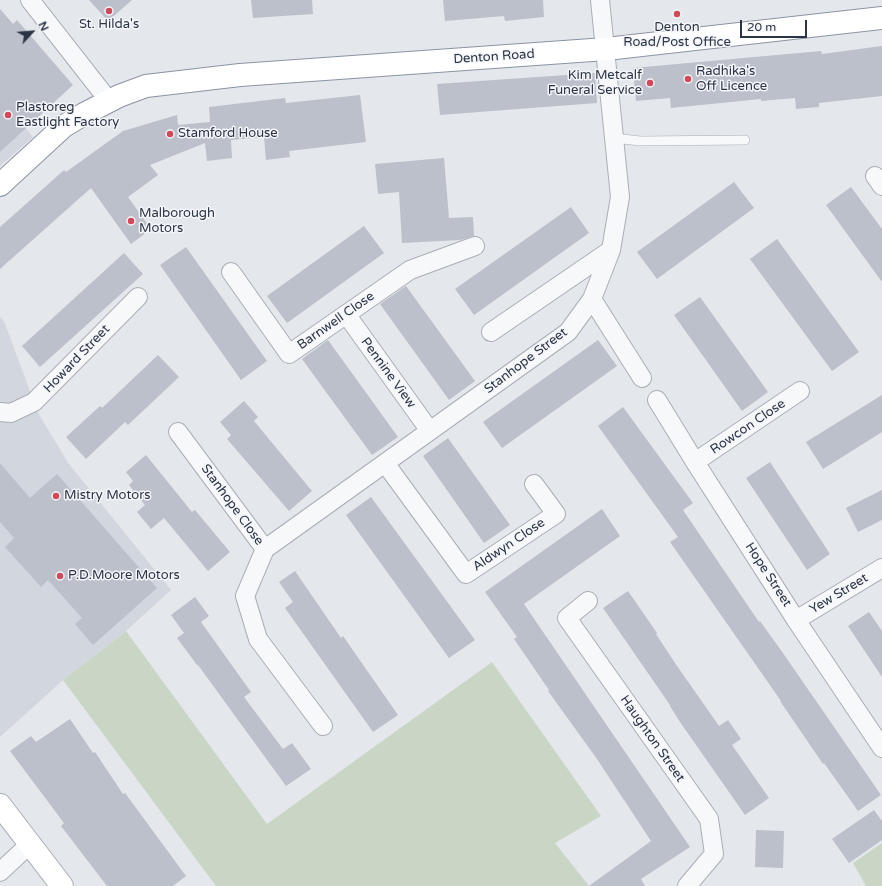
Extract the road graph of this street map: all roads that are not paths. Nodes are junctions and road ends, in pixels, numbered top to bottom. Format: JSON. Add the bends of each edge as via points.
{"nodes":[{"id":1,"x":30,"y":0,"type":"edge"},
{"id":2,"x":600,"y":0,"type":"edge"},
{"id":3,"x":882,"y":18,"type":"edge"},
{"id":4,"x":606,"y":49,"type":"junction"},
{"id":5,"x":109,"y":101,"type":"junction"},
{"id":6,"x":614,"y":138,"type":"junction"},
{"id":7,"x":745,"y":140,"type":"dead end"},
{"id":8,"x":0,"y":185,"type":"edge"},
{"id":9,"x":475,"y":246,"type":"dead end"},
{"id":10,"x":611,"y":250,"type":"junction"},
{"id":11,"x":231,"y":272,"type":"dead end"},
{"id":12,"x":138,"y":296,"type":"dead end"},
{"id":13,"x":592,"y":299,"type":"junction"},
{"id":14,"x":346,"y":314,"type":"junction"},
{"id":15,"x":491,"y":332,"type":"dead end"},
{"id":16,"x":642,"y":378,"type":"dead end"},
{"id":17,"x":800,"y":391,"type":"dead end"},
{"id":18,"x":657,"y":400,"type":"dead end"},
{"id":19,"x":5,"y":412,"type":"edge"},
{"id":20,"x":430,"y":431,"type":"junction"},
{"id":21,"x":178,"y":432,"type":"dead end"},
{"id":22,"x":695,"y":462,"type":"junction"},
{"id":23,"x":385,"y":463,"type":"junction"},
{"id":24,"x":534,"y":484,"type":"dead end"},
{"id":25,"x":265,"y":549,"type":"junction"},
{"id":26,"x":882,"y":568,"type":"edge"},
{"id":27,"x":588,"y":601,"type":"dead end"},
{"id":28,"x":796,"y":620,"type":"junction"},
{"id":29,"x":323,"y":726,"type":"dead end"},
{"id":30,"x":882,"y":748,"type":"edge"},
{"id":31,"x":0,"y":805,"type":"edge"},
{"id":32,"x":30,"y":844,"type":"junction"},
{"id":33,"x":0,"y":872,"type":"edge"},
{"id":34,"x":62,"y":886,"type":"edge"},
{"id":35,"x":687,"y":886,"type":"edge"}],
"edges":[{"from":1,"to":5,"type":"street"},
{"from":2,"to":4,"type":"street","name":"Stanhope Street"},
{"from":3,"to":4,"type":"main road","name":"Denton Road"},
{"from":4,"to":5,"type":"main road","name":"Denton Road","via":[[240,75],[146,86]]},
{"from":4,"to":6,"type":"street","name":"Stanhope Street"},
{"from":5,"to":8,"type":"main road","name":"Denton Road","via":[[64,126]]},
{"from":6,"to":7,"type":"lane","via":[[640,141]]},
{"from":6,"to":10,"type":"street","name":"Stanhope Street","via":[[620,197]]},
{"from":9,"to":14,"type":"street","name":"Barnwell Close","via":[[410,270]]},
{"from":10,"to":13,"type":"street","name":"Stanhope Street"},
{"from":10,"to":15,"type":"street"},
{"from":11,"to":14,"type":"street","name":"Barnwell Close","via":[[289,354]]},
{"from":12,"to":19,"type":"street","name":"Howard Street","via":[[34,402]]},
{"from":13,"to":16,"type":"street"},
{"from":13,"to":20,"type":"street","name":"Stanhope Street","via":[[568,332]]},
{"from":14,"to":20,"type":"street","name":"Pennine View"},
{"from":17,"to":22,"type":"street","name":"Rowcon Close"},
{"from":18,"to":22,"type":"street","name":"Hope Street"},
{"from":20,"to":23,"type":"street","name":"Stanhope Street"},
{"from":21,"to":25,"type":"street","name":"Stanhope Close"},
{"from":22,"to":28,"type":"street","name":"Hope Street"},
{"from":23,"to":24,"type":"street","name":"Aldwyn Close","via":[[466,574],[556,514]]},
{"from":23,"to":25,"type":"street","name":"Stanhope Street"},
{"from":25,"to":29,"type":"street","name":"Stanhope Close","via":[[245,596],[258,639]]},
{"from":26,"to":28,"type":"street","name":"Yew Street"},
{"from":27,"to":35,"type":"street","name":"Haughton Street","via":[[567,618],[708,819],[714,854]]},
{"from":28,"to":30,"type":"street","name":"Hope Street"},
{"from":31,"to":32,"type":"main road"},
{"from":32,"to":33,"type":"street"},
{"from":32,"to":34,"type":"main road"}]}
